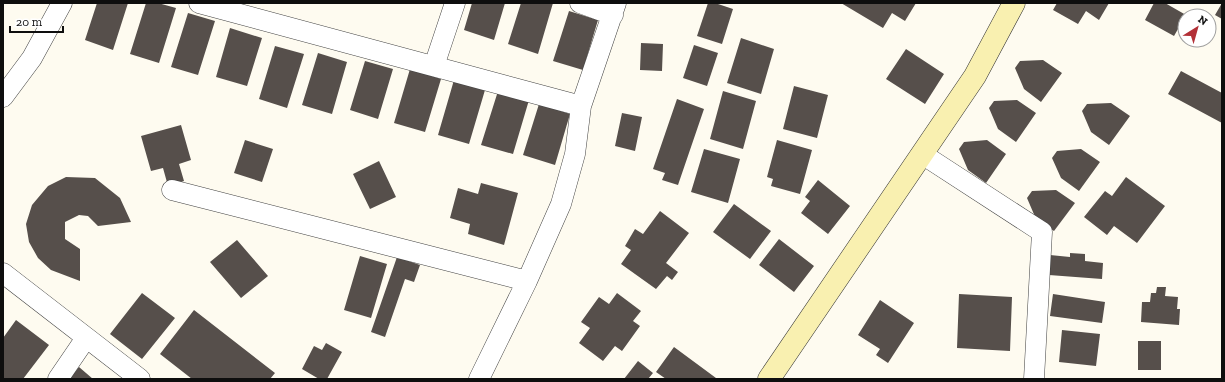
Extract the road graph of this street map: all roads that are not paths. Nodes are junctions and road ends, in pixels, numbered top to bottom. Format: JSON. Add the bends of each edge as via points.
{"nodes":[{"id":1,"x":62,"y":3,"type":"edge"},
{"id":2,"x":199,"y":3,"type":"edge"},
{"id":3,"x":455,"y":3,"type":"edge"},
{"id":4,"x":580,"y":3,"type":"edge"},
{"id":5,"x":1014,"y":3,"type":"edge"},
{"id":6,"x":247,"y":9,"type":"edge"},
{"id":7,"x":615,"y":9,"type":"edge"},
{"id":8,"x":434,"y":66,"type":"junction"},
{"id":9,"x":3,"y":97,"type":"edge"},
{"id":10,"x":581,"y":106,"type":"junction"},
{"id":11,"x":922,"y":154,"type":"junction"},
{"id":12,"x":172,"y":190,"type":"dead end"},
{"id":13,"x":3,"y":273,"type":"edge"},
{"id":14,"x":527,"y":281,"type":"junction"},
{"id":15,"x":86,"y":338,"type":"junction"},
{"id":16,"x":58,"y":379,"type":"edge"},
{"id":17,"x":140,"y":379,"type":"edge"},
{"id":18,"x":479,"y":379,"type":"edge"},
{"id":19,"x":769,"y":379,"type":"edge"},
{"id":20,"x":1034,"y":379,"type":"edge"}],
"edges":[{"from":1,"to":9,"type":"street","via":[[32,58]]},
{"from":2,"to":6,"type":"street"},
{"from":3,"to":8,"type":"street"},
{"from":4,"to":7,"type":"street"},
{"from":5,"to":11,"type":"street","via":[[975,76]]},
{"from":6,"to":8,"type":"street"},
{"from":7,"to":10,"type":"street"},
{"from":8,"to":10,"type":"street"},
{"from":10,"to":14,"type":"street","via":[[575,154],[561,204]]},
{"from":11,"to":19,"type":"street"},
{"from":11,"to":20,"type":"street","via":[[1042,232]]},
{"from":12,"to":14,"type":"street"},
{"from":13,"to":15,"type":"street"},
{"from":14,"to":18,"type":"street"},
{"from":15,"to":16,"type":"street"},
{"from":15,"to":17,"type":"street"}]}
